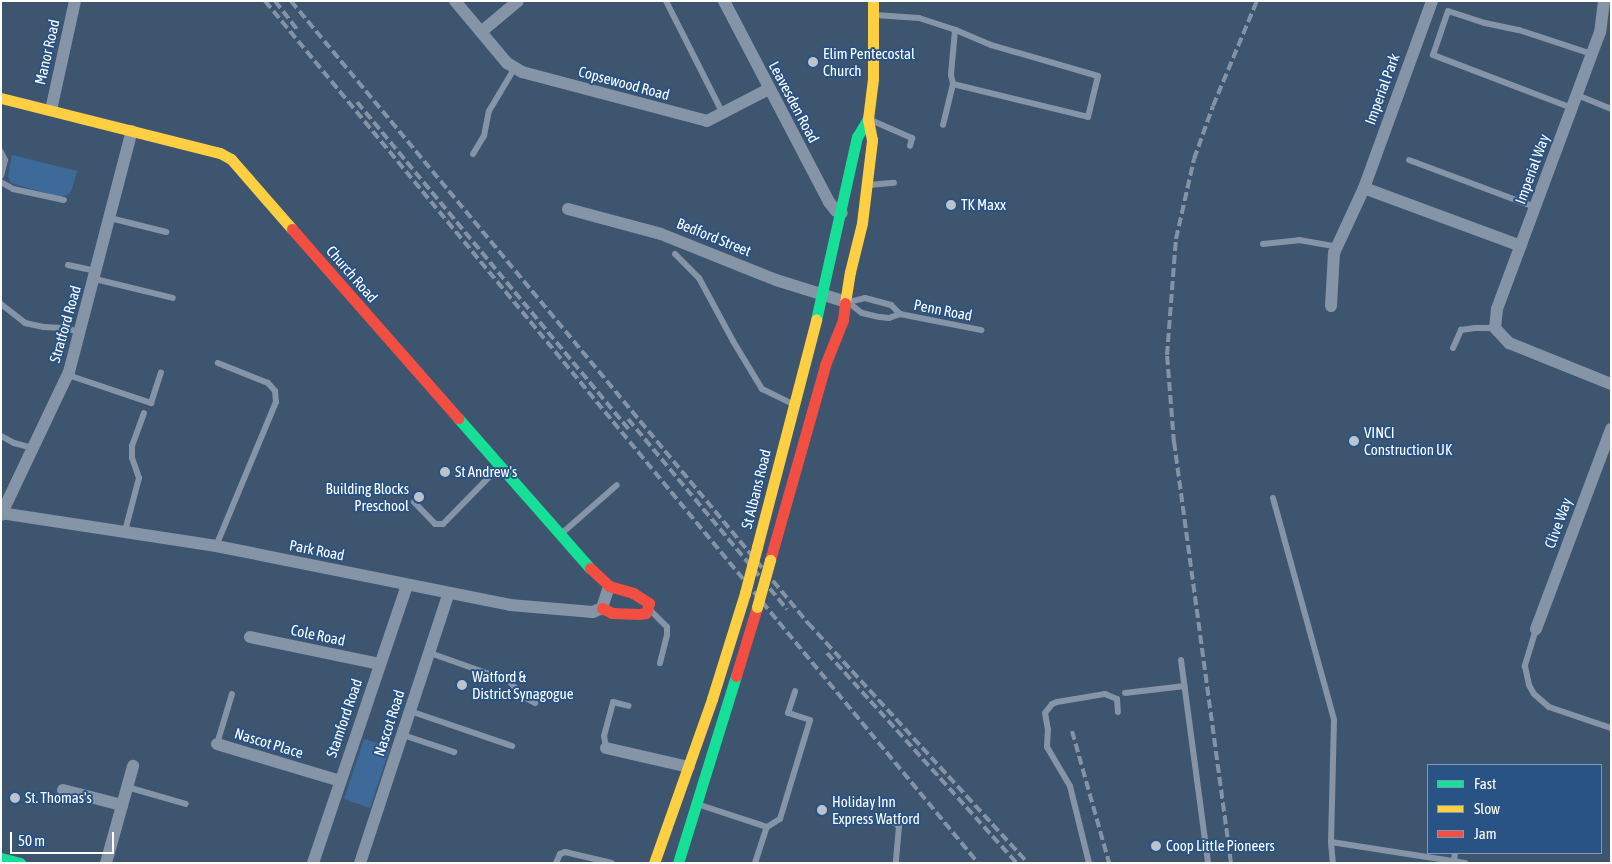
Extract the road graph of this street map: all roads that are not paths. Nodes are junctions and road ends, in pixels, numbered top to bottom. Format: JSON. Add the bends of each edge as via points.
{"nodes":[{"id":1,"x":75,"y":1,"type":"edge"},
{"id":2,"x":454,"y":1,"type":"edge"},
{"id":3,"x":518,"y":1,"type":"edge"},
{"id":4,"x":666,"y":1,"type":"edge"},
{"id":5,"x":724,"y":1,"type":"edge"},
{"id":6,"x":873,"y":1,"type":"edge"},
{"id":7,"x":1432,"y":1,"type":"edge"},
{"id":8,"x":1604,"y":1,"type":"edge"},
{"id":9,"x":873,"y":15,"type":"junction"},
{"id":10,"x":955,"y":30,"type":"junction"},
{"id":11,"x":481,"y":32,"type":"junction"},
{"id":12,"x":1592,"y":54,"type":"junction"},
{"id":13,"x":514,"y":69,"type":"junction"},
{"id":14,"x":953,"y":84,"type":"junction"},
{"id":15,"x":769,"y":89,"type":"junction"},
{"id":16,"x":1577,"y":95,"type":"junction"},
{"id":17,"x":1,"y":98,"type":"edge"},
{"id":18,"x":1572,"y":108,"type":"junction"},
{"id":19,"x":1611,"y":109,"type":"edge"},
{"id":20,"x":51,"y":110,"type":"junction"},
{"id":21,"x":724,"y":114,"type":"junction"},
{"id":22,"x":868,"y":119,"type":"junction"},
{"id":23,"x":944,"y":125,"type":"dead end"},
{"id":24,"x":132,"y":131,"type":"junction"},
{"id":25,"x":910,"y":146,"type":"dead end"},
{"id":26,"x":1,"y":152,"type":"edge"},
{"id":27,"x":473,"y":154,"type":"dead end"},
{"id":28,"x":1410,"y":160,"type":"dead end"},
{"id":29,"x":1,"y":176,"type":"edge"},
{"id":30,"x":1,"y":182,"type":"edge"},
{"id":31,"x":894,"y":183,"type":"dead end"},
{"id":32,"x":868,"y":185,"type":"junction"},
{"id":33,"x":1364,"y":188,"type":"junction"},
{"id":34,"x":64,"y":200,"type":"dead end"},
{"id":35,"x":865,"y":202,"type":"junction"},
{"id":36,"x":1535,"y":207,"type":"junction"},
{"id":37,"x":568,"y":209,"type":"dead end"},
{"id":38,"x":842,"y":213,"type":"junction"},
{"id":39,"x":110,"y":218,"type":"junction"},
{"id":40,"x":166,"y":232,"type":"dead end"},
{"id":41,"x":1263,"y":244,"type":"dead end"},
{"id":42,"x":1337,"y":246,"type":"junction"},
{"id":43,"x":1521,"y":246,"type":"junction"},
{"id":44,"x":675,"y":254,"type":"dead end"},
{"id":45,"x":68,"y":265,"type":"dead end"},
{"id":46,"x":96,"y":275,"type":"junction"},
{"id":47,"x":822,"y":296,"type":"junction"},
{"id":48,"x":173,"y":298,"type":"dead end"},
{"id":49,"x":846,"y":302,"type":"junction"},
{"id":50,"x":1,"y":304,"type":"edge"},
{"id":51,"x":1331,"y":306,"type":"dead end"},
{"id":52,"x":900,"y":314,"type":"junction"},
{"id":53,"x":1495,"y":328,"type":"junction"},
{"id":54,"x":981,"y":330,"type":"dead end"},
{"id":55,"x":81,"y":333,"type":"junction"},
{"id":56,"x":1453,"y":348,"type":"dead end"},
{"id":57,"x":218,"y":363,"type":"dead end"},
{"id":58,"x":161,"y":373,"type":"dead end"},
{"id":59,"x":68,"y":375,"type":"junction"},
{"id":60,"x":1611,"y":384,"type":"edge"},
{"id":61,"x":802,"y":407,"type":"junction"},
{"id":62,"x":144,"y":413,"type":"dead end"},
{"id":63,"x":1611,"y":429,"type":"edge"},
{"id":64,"x":1,"y":436,"type":"edge"},
{"id":65,"x":33,"y":448,"type":"junction"},
{"id":66,"x":499,"y":467,"type":"junction"},
{"id":67,"x":618,"y":485,"type":"dead end"},
{"id":68,"x":1273,"y":498,"type":"dead end"},
{"id":69,"x":414,"y":502,"type":"dead end"},
{"id":70,"x":2,"y":514,"type":"edge"},
{"id":71,"x":125,"y":531,"type":"junction"},
{"id":72,"x":560,"y":535,"type":"junction"},
{"id":73,"x":216,"y":546,"type":"junction"},
{"id":74,"x":407,"y":585,"type":"junction"},
{"id":75,"x":609,"y":586,"type":"junction"},
{"id":76,"x":450,"y":593,"type":"junction"},
{"id":77,"x":602,"y":608,"type":"junction"},
{"id":78,"x":649,"y":608,"type":"junction"},
{"id":79,"x":1536,"y":629,"type":"joint"},
{"id":80,"x":250,"y":637,"type":"dead end"},
{"id":81,"x":430,"y":653,"type":"junction"},
{"id":82,"x":1181,"y":660,"type":"dead end"},
{"id":83,"x":660,"y":663,"type":"dead end"},
{"id":84,"x":379,"y":664,"type":"junction"},
{"id":85,"x":1185,"y":686,"type":"junction"},
{"id":86,"x":795,"y":691,"type":"dead end"},
{"id":87,"x":1124,"y":692,"type":"dead end"},
{"id":88,"x":232,"y":694,"type":"dead end"},
{"id":89,"x":535,"y":703,"type":"dead end"},
{"id":90,"x":629,"y":706,"type":"dead end"},
{"id":91,"x":410,"y":712,"type":"junction"},
{"id":92,"x":1118,"y":712,"type":"dead end"},
{"id":93,"x":1611,"y":728,"type":"edge"},
{"id":94,"x":403,"y":735,"type":"junction"},
{"id":95,"x":216,"y":744,"type":"joint"},
{"id":96,"x":512,"y":746,"type":"dead end"},
{"id":97,"x":606,"y":748,"type":"joint"},
{"id":98,"x":454,"y":752,"type":"dead end"},
{"id":99,"x":132,"y":766,"type":"dead end"},
{"id":100,"x":689,"y":767,"type":"junction"},
{"id":101,"x":340,"y":781,"type":"junction"},
{"id":102,"x":127,"y":787,"type":"junction"},
{"id":103,"x":63,"y":790,"type":"dead end"},
{"id":104,"x":186,"y":804,"type":"dead end"},
{"id":105,"x":694,"y":804,"type":"junction"},
{"id":106,"x":122,"y":805,"type":"junction"},
{"id":107,"x":887,"y":818,"type":"dead end"},
{"id":108,"x":767,"y":827,"type":"junction"},
{"id":109,"x":1331,"y":842,"type":"junction"},
{"id":110,"x":1456,"y":854,"type":"edge"},
{"id":111,"x":1,"y":858,"type":"edge"},
{"id":112,"x":1454,"y":861,"type":"junction"},
{"id":113,"x":20,"y":863,"type":"edge"},
{"id":114,"x":106,"y":863,"type":"edge"},
{"id":115,"x":313,"y":863,"type":"edge"},
{"id":116,"x":360,"y":863,"type":"edge"},
{"id":117,"x":556,"y":863,"type":"edge"},
{"id":118,"x":612,"y":863,"type":"edge"},
{"id":119,"x":654,"y":863,"type":"edge"},
{"id":120,"x":678,"y":863,"type":"edge"},
{"id":121,"x":755,"y":863,"type":"edge"},
{"id":122,"x":896,"y":863,"type":"edge"},
{"id":123,"x":1089,"y":863,"type":"edge"},
{"id":124,"x":1208,"y":863,"type":"edge"},
{"id":125,"x":1334,"y":863,"type":"edge"},
{"id":126,"x":1466,"y":863,"type":"edge"}],
"edges":[{"from":1,"to":20,"type":"street","name":"Manor Road"},
{"from":2,"to":11,"type":"street"},
{"from":3,"to":11,"type":"street"},
{"from":4,"to":21,"type":"lane"},
{"from":5,"to":15,"type":"street","name":"Leavesden Road"},
{"from":6,"to":9,"type":"main road","name":"St Albans Road"},
{"from":7,"to":33,"type":"street","name":"Imperial Park"},
{"from":8,"to":12,"type":"street","name":"Imperial Way","via":[[1600,32]]},
{"from":9,"to":10,"type":"lane","via":[[918,18]]},
{"from":9,"to":22,"type":"main road","name":"St Albans Road","via":[[873,78]]},
{"from":10,"to":14,"type":"lane"},
{"from":10,"to":14,"type":"lane","via":[[991,45],[1098,76],[1088,117]]},
{"from":11,"to":13,"type":"street"},
{"from":12,"to":16,"type":"street","name":"Imperial Way"},
{"from":12,"to":18,"type":"lane","via":[[1448,11],[1433,56]]},
{"from":13,"to":21,"type":"street","name":"Copsewood Road","via":[[701,120]]},
{"from":13,"to":27,"type":"lane","via":[[489,111],[484,136]]},
{"from":14,"to":23,"type":"lane"},
{"from":15,"to":21,"type":"street","name":"Copsewood Road"},
{"from":15,"to":38,"type":"street","name":"Leavesden Road","via":[[829,202]]},
{"from":16,"to":18,"type":"street","name":"Imperial Way"},
{"from":16,"to":19,"type":"lane"},
{"from":17,"to":20,"type":"main road","name":"Church Road"},
{"from":18,"to":36,"type":"street","name":"Imperial Way"},
{"from":20,"to":24,"type":"main road","name":"Church Road"},
{"from":22,"to":25,"type":"lane","via":[[912,138]]},
{"from":22,"to":32,"type":"main road","name":"St Albans Road","via":[[872,140]]},
{"from":22,"to":38,"type":"main road","name":"St Albans Road","via":[[857,137]]},
{"from":24,"to":39,"type":"street","name":"Stratford Road"},
{"from":24,"to":66,"type":"main road","name":"Church Road","via":[[220,153],[235,162]]},
{"from":26,"to":29,"type":"lane","via":[[5,160]]},
{"from":28,"to":36,"type":"lane"},
{"from":30,"to":34,"type":"lane","via":[[12,189]]},
{"from":31,"to":32,"type":"lane"},
{"from":32,"to":35,"type":"main road","name":"St Albans Road"},
{"from":33,"to":42,"type":"street","name":"Imperial Park"},
{"from":33,"to":43,"type":"street"},
{"from":35,"to":38,"type":"main road","via":[[855,210]]},
{"from":35,"to":49,"type":"main road","name":"St Albans Road"},
{"from":36,"to":43,"type":"street","name":"Imperial Way"},
{"from":37,"to":47,"type":"street","name":"Bedford Street","via":[[661,234]]},
{"from":38,"to":47,"type":"main road","name":"St Albans Road"},
{"from":39,"to":40,"type":"lane"},
{"from":39,"to":46,"type":"street","name":"Stratford Road"},
{"from":41,"to":42,"type":"lane","via":[[1298,240]]},
{"from":42,"to":51,"type":"street","name":"Imperial Park"},
{"from":43,"to":53,"type":"street","name":"Imperial Way","via":[[1497,309]]},
{"from":44,"to":61,"type":"lane","via":[[699,278],[762,389]]},
{"from":45,"to":46,"type":"lane"},
{"from":46,"to":48,"type":"lane"},
{"from":46,"to":55,"type":"street","name":"Stratford Road"},
{"from":47,"to":49,"type":"street","name":"Bedford Street"},
{"from":47,"to":61,"type":"main road","name":"St Albans Road"},
{"from":49,"to":52,"type":"lane","name":"Penn Road","via":[[862,313],[880,317]]},
{"from":49,"to":52,"type":"lane","name":"Penn Road","via":[[865,298],[891,305]]},
{"from":49,"to":61,"type":"main road","name":"St Albans Road","via":[[843,320],[825,366]]},
{"from":50,"to":55,"type":"lane","via":[[25,323]]},
{"from":52,"to":54,"type":"lane","name":"Penn Road"},
{"from":53,"to":56,"type":"lane","via":[[1461,330]]},
{"from":53,"to":60,"type":"street","via":[[1509,343]]},
{"from":55,"to":59,"type":"street","name":"Stratford Road"},
{"from":57,"to":73,"type":"lane","via":[[268,383],[275,391],[276,402]]},
{"from":58,"to":59,"type":"lane","via":[[151,402]]},
{"from":59,"to":65,"type":"street","name":"Stratford Road"},
{"from":61,"to":100,"type":"main road","name":"St Albans Road","bridge":true},
{"from":61,"to":105,"type":"main road","name":"St Albans Road","bridge":true,"via":[[770,560]]},
{"from":62,"to":71,"type":"lane","via":[[132,446],[132,458],[139,478]]},
{"from":63,"to":79,"type":"street","name":"Clive Way"},
{"from":64,"to":65,"type":"lane"},
{"from":65,"to":70,"type":"street","name":"Stratford Road"},
{"from":66,"to":69,"type":"lane","via":[[443,524],[435,524]]},
{"from":66,"to":72,"type":"main road","name":"Church Road"},
{"from":67,"to":72,"type":"lane"},
{"from":68,"to":109,"type":"lane","via":[[1334,720]]},
{"from":70,"to":71,"type":"street","name":"Park Road"},
{"from":71,"to":73,"type":"street","name":"Park Road"},
{"from":72,"to":75,"type":"main road","name":"Church Road"},
{"from":73,"to":74,"type":"street","name":"Park Road"},
{"from":74,"to":76,"type":"street","name":"Park Road"},
{"from":74,"to":84,"type":"street","name":"Stamford Road"},
{"from":75,"to":77,"type":"street"},
{"from":75,"to":78,"type":"main road","via":[[633,593],[649,603]]},
{"from":76,"to":77,"type":"street","name":"Park Road","via":[[510,606],[594,612]]},
{"from":76,"to":81,"type":"street","name":"Nascot Road"},
{"from":77,"to":78,"type":"main road","via":[[612,613],[639,614],[646,613]]},
{"from":78,"to":83,"type":"lane","via":[[667,627],[668,635]]},
{"from":79,"to":93,"type":"lane","via":[[1525,666],[1534,694],[1549,707]]},
{"from":80,"to":84,"type":"street","name":"Cole Road"},
{"from":81,"to":89,"type":"lane","via":[[508,681],[522,696]]},
{"from":81,"to":91,"type":"street","name":"Nascot Road"},
{"from":82,"to":85,"type":"lane"},
{"from":84,"to":101,"type":"street","name":"Stamford Road"},
{"from":85,"to":87,"type":"lane"},
{"from":85,"to":124,"type":"lane"},
{"from":86,"to":108,"type":"lane","via":[[788,713],[810,720],[780,819]]},
{"from":88,"to":95,"type":"lane"},
{"from":90,"to":97,"type":"lane","via":[[613,702],[604,736]]},
{"from":91,"to":94,"type":"street","name":"Nascot Road"},
{"from":91,"to":96,"type":"lane"},
{"from":92,"to":123,"type":"lane","via":[[1117,699],[1105,694],[1057,702],[1045,714],[1047,747],[1070,786]]},
{"from":94,"to":98,"type":"lane"},
{"from":94,"to":116,"type":"street","name":"Nascot Road"},
{"from":95,"to":101,"type":"street","name":"Nascot Place"},
{"from":97,"to":100,"type":"street"},
{"from":99,"to":102,"type":"street"},
{"from":100,"to":119,"type":"main road","name":"St Albans Road"},
{"from":101,"to":115,"type":"street","name":"Stamford Road"},
{"from":102,"to":104,"type":"lane"},
{"from":102,"to":106,"type":"street"},
{"from":103,"to":106,"type":"street"},
{"from":105,"to":108,"type":"lane"},
{"from":105,"to":120,"type":"main road","name":"St Albans Road"},
{"from":106,"to":114,"type":"street"},
{"from":107,"to":122,"type":"lane","via":[[899,826]]},
{"from":108,"to":121,"type":"lane"},
{"from":109,"to":112,"type":"lane"},
{"from":109,"to":125,"type":"lane"},
{"from":110,"to":112,"type":"lane"},
{"from":111,"to":113,"type":"main road"},
{"from":112,"to":126,"type":"lane"},
{"from":117,"to":118,"type":"lane","via":[[560,854],[565,852]]}]}
